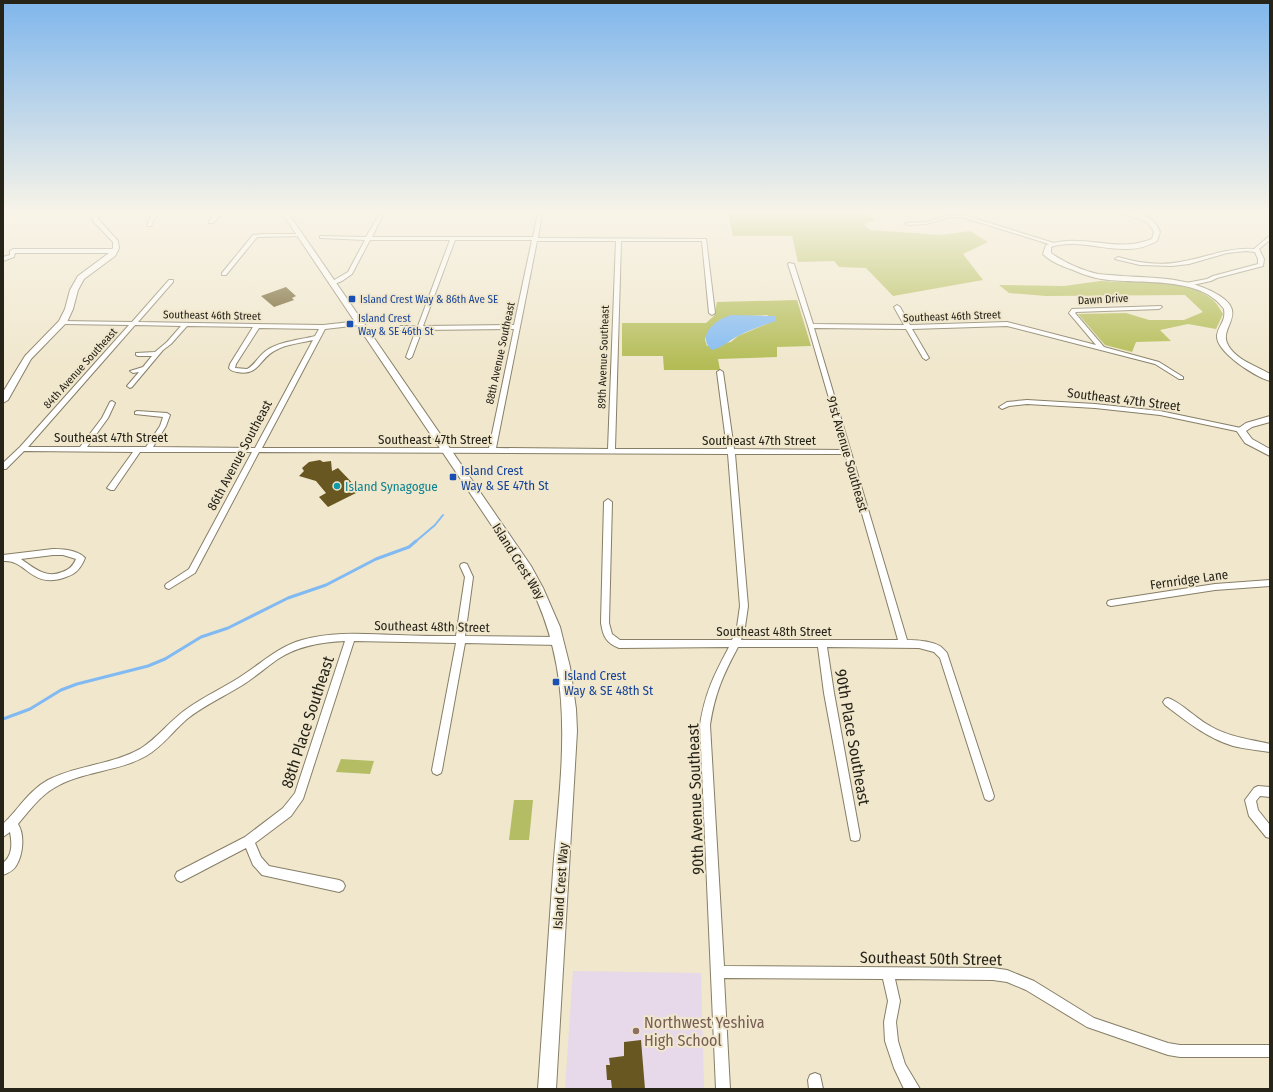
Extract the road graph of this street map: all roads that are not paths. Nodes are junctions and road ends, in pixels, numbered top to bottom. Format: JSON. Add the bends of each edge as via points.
{"nodes":[{"id":1,"x":97,"y":264,"type":"edge"},
{"id":2,"x":232,"y":264,"type":"edge"},
{"id":3,"x":319,"y":264,"type":"edge"},
{"id":4,"x":355,"y":264,"type":"edge"},
{"id":5,"x":443,"y":264,"type":"edge"},
{"id":6,"x":530,"y":264,"type":"edge"},
{"id":7,"x":618,"y":264,"type":"edge"},
{"id":8,"x":707,"y":264,"type":"edge"},
{"id":9,"x":791,"y":264,"type":"dead end"},
{"id":10,"x":1062,"y":264,"type":"edge"},
{"id":11,"x":1132,"y":264,"type":"edge"},
{"id":12,"x":1178,"y":264,"type":"edge"},
{"id":13,"x":1262,"y":264,"type":"edge"},
{"id":14,"x":224,"y":274,"type":"dead end"},
{"id":15,"x":171,"y":280,"type":"dead end"},
{"id":16,"x":332,"y":283,"type":"junction"},
{"id":17,"x":1188,"y":284,"type":"junction"},
{"id":18,"x":897,"y":307,"type":"dead end"},
{"id":19,"x":1159,"y":307,"type":"dead end"},
{"id":20,"x":712,"y":313,"type":"dead end"},
{"id":21,"x":63,"y":322,"type":"junction"},
{"id":22,"x":134,"y":323,"type":"junction"},
{"id":23,"x":360,"y":323,"type":"junction"},
{"id":24,"x":186,"y":324,"type":"junction"},
{"id":25,"x":256,"y":326,"type":"junction"},
{"id":26,"x":811,"y":326,"type":"junction"},
{"id":27,"x":323,"y":327,"type":"junction"},
{"id":28,"x":420,"y":327,"type":"junction"},
{"id":29,"x":518,"y":327,"type":"junction"},
{"id":30,"x":910,"y":327,"type":"junction"},
{"id":31,"x":398,"y":328,"type":"dead end"},
{"id":32,"x":318,"y":337,"type":"junction"},
{"id":33,"x":1102,"y":348,"type":"junction"},
{"id":34,"x":138,"y":354,"type":"dead end"},
{"id":35,"x":156,"y":354,"type":"junction"},
{"id":36,"x":409,"y":357,"type":"dead end"},
{"id":37,"x":926,"y":358,"type":"dead end"},
{"id":38,"x":146,"y":368,"type":"junction"},
{"id":39,"x":134,"y":371,"type":"dead end"},
{"id":40,"x":720,"y":372,"type":"dead end"},
{"id":41,"x":1181,"y":378,"type":"dead end"},
{"id":42,"x":1270,"y":378,"type":"edge"},
{"id":43,"x":130,"y":386,"type":"dead end"},
{"id":44,"x":3,"y":400,"type":"edge"},
{"id":45,"x":112,"y":403,"type":"dead end"},
{"id":46,"x":1002,"y":407,"type":"dead end"},
{"id":47,"x":137,"y":413,"type":"dead end"},
{"id":48,"x":1270,"y":419,"type":"edge"},
{"id":49,"x":1241,"y":430,"type":"junction"},
{"id":50,"x":22,"y":449,"type":"junction"},
{"id":51,"x":82,"y":449,"type":"junction"},
{"id":52,"x":138,"y":449,"type":"junction"},
{"id":53,"x":148,"y":449,"type":"junction"},
{"id":54,"x":258,"y":450,"type":"junction"},
{"id":55,"x":492,"y":451,"type":"junction"},
{"id":56,"x":447,"y":452,"type":"junction"},
{"id":57,"x":611,"y":452,"type":"junction"},
{"id":58,"x":731,"y":452,"type":"junction"},
{"id":59,"x":848,"y":452,"type":"junction"},
{"id":60,"x":1270,"y":453,"type":"edge"},
{"id":61,"x":3,"y":467,"type":"edge"},
{"id":62,"x":111,"y":488,"type":"dead end"},
{"id":63,"x":608,"y":502,"type":"dead end"},
{"id":64,"x":3,"y":558,"type":"edge"},
{"id":65,"x":13,"y":558,"type":"junction"},
{"id":66,"x":464,"y":566,"type":"dead end"},
{"id":67,"x":1270,"y":583,"type":"edge"},
{"id":68,"x":169,"y":586,"type":"dead end"},
{"id":69,"x":1111,"y":603,"type":"dead end"},
{"id":70,"x":350,"y":638,"type":"junction"},
{"id":71,"x":461,"y":640,"type":"junction"},
{"id":72,"x":559,"y":641,"type":"junction"},
{"id":73,"x":822,"y":643,"type":"junction"},
{"id":74,"x":736,"y":644,"type":"junction"},
{"id":75,"x":904,"y":644,"type":"junction"},
{"id":76,"x":1168,"y":702,"type":"dead end"},
{"id":77,"x":1270,"y":748,"type":"edge"},
{"id":78,"x":437,"y":770,"type":"dead end"},
{"id":79,"x":1269,"y":792,"type":"edge"},
{"id":80,"x":989,"y":796,"type":"dead end"},
{"id":81,"x":7,"y":829,"type":"edge"},
{"id":82,"x":1270,"y":833,"type":"edge"},
{"id":83,"x":855,"y":836,"type":"dead end"},
{"id":84,"x":248,"y":841,"type":"junction"},
{"id":85,"x":3,"y":869,"type":"edge"},
{"id":86,"x":181,"y":876,"type":"dead end"},
{"id":87,"x":339,"y":886,"type":"dead end"},
{"id":88,"x":718,"y":972,"type":"junction"},
{"id":89,"x":887,"y":974,"type":"junction"},
{"id":90,"x":1270,"y":1051,"type":"edge"},
{"id":91,"x":547,"y":1089,"type":"edge"},
{"id":92,"x":723,"y":1089,"type":"edge"},
{"id":93,"x":913,"y":1089,"type":"edge"}],
"edges":[{"from":1,"to":21,"type":"street","via":[[76,284]]},
{"from":2,"to":14,"type":"street"},
{"from":3,"to":16,"type":"street","name":"Island Crest Way"},
{"from":4,"to":16,"type":"street","via":[[350,273]]},
{"from":5,"to":28,"type":"street"},
{"from":6,"to":29,"type":"street","name":"88th Avenue Southeast"},
{"from":7,"to":57,"type":"street","name":"89th Avenue Southeast"},
{"from":8,"to":20,"type":"street"},
{"from":9,"to":26,"type":"street","name":"91st Avenue Southeast"},
{"from":10,"to":17,"type":"street","via":[[1106,277]]},
{"from":11,"to":12,"type":"street"},
{"from":13,"to":17,"type":"street"},
{"from":15,"to":22,"type":"street","name":"84th Avenue Southeast"},
{"from":16,"to":23,"type":"street","name":"Island Crest Way"},
{"from":17,"to":42,"type":"street","via":[[1210,293],[1224,303],[1230,314],[1221,332],[1223,343],[1237,358]]},
{"from":18,"to":30,"type":"street"},
{"from":19,"to":33,"type":"street","name":"Dawn Drive","via":[[1074,310],[1072,313]]},
{"from":21,"to":22,"type":"street","name":"Southeast 46th Street"},
{"from":21,"to":44,"type":"street","via":[[28,358]]},
{"from":22,"to":24,"type":"street","name":"Southeast 46th Street"},
{"from":22,"to":50,"type":"street","name":"84th Avenue Southeast"},
{"from":23,"to":27,"type":"street","name":"Southeast 46th Street"},
{"from":23,"to":56,"type":"street","name":"Island Crest Way"},
{"from":24,"to":25,"type":"street","name":"Southeast 46th Street"},
{"from":24,"to":35,"type":"street"},
{"from":25,"to":27,"type":"street","name":"Southeast 46th Street"},
{"from":25,"to":32,"type":"street","via":[[232,368],[249,371],[257,367],[266,353],[273,348]]},
{"from":26,"to":30,"type":"street","name":"Southeast 46th Street"},
{"from":26,"to":59,"type":"street","name":"91st Avenue Southeast"},
{"from":27,"to":32,"type":"street","name":"86th Avenue Southeast"},
{"from":28,"to":29,"type":"street"},
{"from":28,"to":31,"type":"street"},
{"from":28,"to":36,"type":"street"},
{"from":29,"to":55,"type":"street","name":"88th Avenue Southeast"},
{"from":30,"to":33,"type":"street","name":"Southeast 46th Street","via":[[1007,324]]},
{"from":30,"to":37,"type":"street"},
{"from":32,"to":54,"type":"street","name":"86th Avenue Southeast"},
{"from":33,"to":41,"type":"street","name":"Southeast 46th Street","via":[[1157,363]]},
{"from":34,"to":35,"type":"street"},
{"from":35,"to":38,"type":"street"},
{"from":38,"to":39,"type":"street"},
{"from":38,"to":43,"type":"street"},
{"from":40,"to":58,"type":"street","name":"90th Avenue Southeast"},
{"from":45,"to":51,"type":"street","via":[[105,418]]},
{"from":46,"to":49,"type":"street","name":"Southeast 47th Street","via":[[1027,402],[1095,406],[1160,413]]},
{"from":47,"to":53,"type":"street","via":[[167,415]]},
{"from":48,"to":49,"type":"street"},
{"from":49,"to":60,"type":"street","via":[[1251,443]]},
{"from":50,"to":51,"type":"street","name":"Southeast 47th Street"},
{"from":50,"to":61,"type":"street","name":"84th Avenue Southeast"},
{"from":51,"to":52,"type":"street","name":"Southeast 47th Street"},
{"from":52,"to":53,"type":"street","name":"Southeast 47th Street"},
{"from":52,"to":62,"type":"street"},
{"from":53,"to":54,"type":"street","name":"Southeast 47th Street"},
{"from":54,"to":56,"type":"street","name":"Southeast 47th Street"},
{"from":54,"to":68,"type":"street","name":"86th Avenue Southeast","via":[[192,571]]},
{"from":55,"to":56,"type":"street","name":"Southeast 47th Street"},
{"from":55,"to":57,"type":"street","name":"Southeast 47th Street"},
{"from":56,"to":72,"type":"street","name":"Island Crest Way","via":[[532,578],[546,604]]},
{"from":57,"to":58,"type":"street","name":"Southeast 47th Street"},
{"from":58,"to":59,"type":"street","name":"Southeast 47th Street"},
{"from":58,"to":74,"type":"street","name":"90th Avenue Southeast","via":[[744,606],[743,622]]},
{"from":59,"to":75,"type":"street","name":"91st Avenue Southeast"},
{"from":63,"to":74,"type":"street","name":"Southeast 48th Street","via":[[605,623],[611,641],[619,644]]},
{"from":64,"to":65,"type":"street"},
{"from":65,"to":65,"type":"street","via":[[48,579],[70,573],[79,566],[81,558],[74,554],[55,553]]},
{"from":66,"to":71,"type":"street","via":[[469,577]]},
{"from":67,"to":69,"type":"street","name":"Fernridge Lane","via":[[1215,587]]},
{"from":70,"to":71,"type":"street","name":"Southeast 48th Street"},
{"from":70,"to":81,"type":"street","name":"Southeast 48th Street","via":[[305,642],[270,658],[246,678],[195,708],[142,753],[50,785],[31,800]]},
{"from":70,"to":84,"type":"street","name":"88th Place Southeast","via":[[298,796],[287,812]]},
{"from":71,"to":72,"type":"street","name":"Southeast 48th Street"},
{"from":71,"to":78,"type":"street"},
{"from":72,"to":91,"type":"street","name":"Island Crest Way","via":[[568,688],[570,731]]},
{"from":73,"to":74,"type":"street","name":"Southeast 48th Street"},
{"from":73,"to":75,"type":"street","name":"Southeast 48th Street"},
{"from":73,"to":83,"type":"street","name":"90th Place Southeast"},
{"from":74,"to":88,"type":"street","name":"90th Avenue Southeast","via":[[716,682],[705,725]]},
{"from":75,"to":80,"type":"street","name":"Southeast 48th Street","via":[[919,644],[937,649],[944,656]]},
{"from":76,"to":77,"type":"street","via":[[1214,734],[1233,741]]},
{"from":79,"to":82,"type":"street","via":[[1258,791],[1250,800],[1253,812]]},
{"from":81,"to":85,"type":"street","via":[[15,828],[18,840],[13,861]]},
{"from":84,"to":86,"type":"street"},
{"from":84,"to":87,"type":"street","via":[[257,861],[266,871]]},
{"from":88,"to":89,"type":"street","name":"Southeast 50th Street"},
{"from":88,"to":92,"type":"street","name":"90th Avenue Southeast"},
{"from":89,"to":90,"type":"street","name":"Southeast 50th Street","via":[[1007,976],[1030,985],[1091,1023],[1168,1049]]},
{"from":89,"to":93,"type":"street","via":[[894,1002],[890,1027],[892,1042],[900,1070]]}]}
